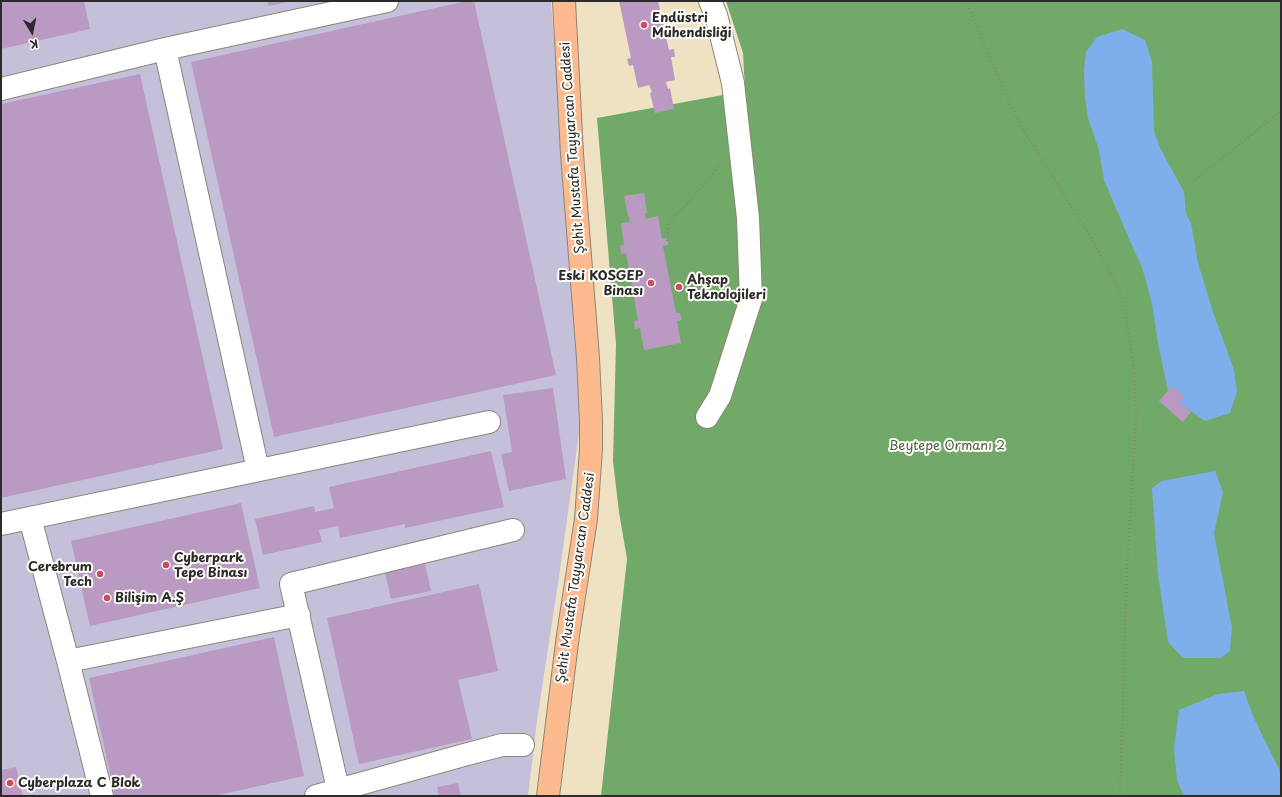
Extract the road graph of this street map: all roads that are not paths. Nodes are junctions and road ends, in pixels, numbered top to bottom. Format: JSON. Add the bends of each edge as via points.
{"nodes":[{"id":1,"x":387,"y":1,"type":"edge"},
{"id":2,"x":564,"y":1,"type":"edge"},
{"id":3,"x":710,"y":1,"type":"edge"},
{"id":4,"x":165,"y":49,"type":"junction"},
{"id":5,"x":1,"y":89,"type":"edge"},
{"id":6,"x":707,"y":417,"type":"dead end"},
{"id":7,"x":489,"y":422,"type":"dead end"},
{"id":8,"x":258,"y":470,"type":"junction"},
{"id":9,"x":30,"y":518,"type":"junction"},
{"id":10,"x":1,"y":524,"type":"edge"},
{"id":11,"x":513,"y":530,"type":"dead end"},
{"id":12,"x":299,"y":615,"type":"junction"},
{"id":13,"x":68,"y":661,"type":"junction"},
{"id":14,"x":523,"y":745,"type":"dead end"},
{"id":15,"x":338,"y":789,"type":"junction"},
{"id":16,"x":102,"y":796,"type":"edge"},
{"id":17,"x":316,"y":796,"type":"edge"},
{"id":18,"x":548,"y":796,"type":"edge"}],
"edges":[{"from":1,"to":4,"type":"lane"},
{"from":2,"to":18,"type":"main road","name":"Şehit Mustafa Tayyarcan Caddesi","via":[[572,154],[588,358],[591,449],[586,519],[568,635]]},
{"from":3,"to":6,"type":"lane","via":[[734,83],[748,218],[751,299],[720,396]]},
{"from":4,"to":5,"type":"lane"},
{"from":4,"to":8,"type":"lane"},
{"from":7,"to":8,"type":"lane"},
{"from":8,"to":9,"type":"lane"},
{"from":9,"to":10,"type":"lane"},
{"from":9,"to":13,"type":"lane"},
{"from":11,"to":12,"type":"lane","via":[[292,584]]},
{"from":12,"to":13,"type":"lane"},
{"from":12,"to":15,"type":"lane"},
{"from":13,"to":16,"type":"lane"},
{"from":14,"to":15,"type":"lane","via":[[502,746]]},
{"from":15,"to":17,"type":"lane"}]}
